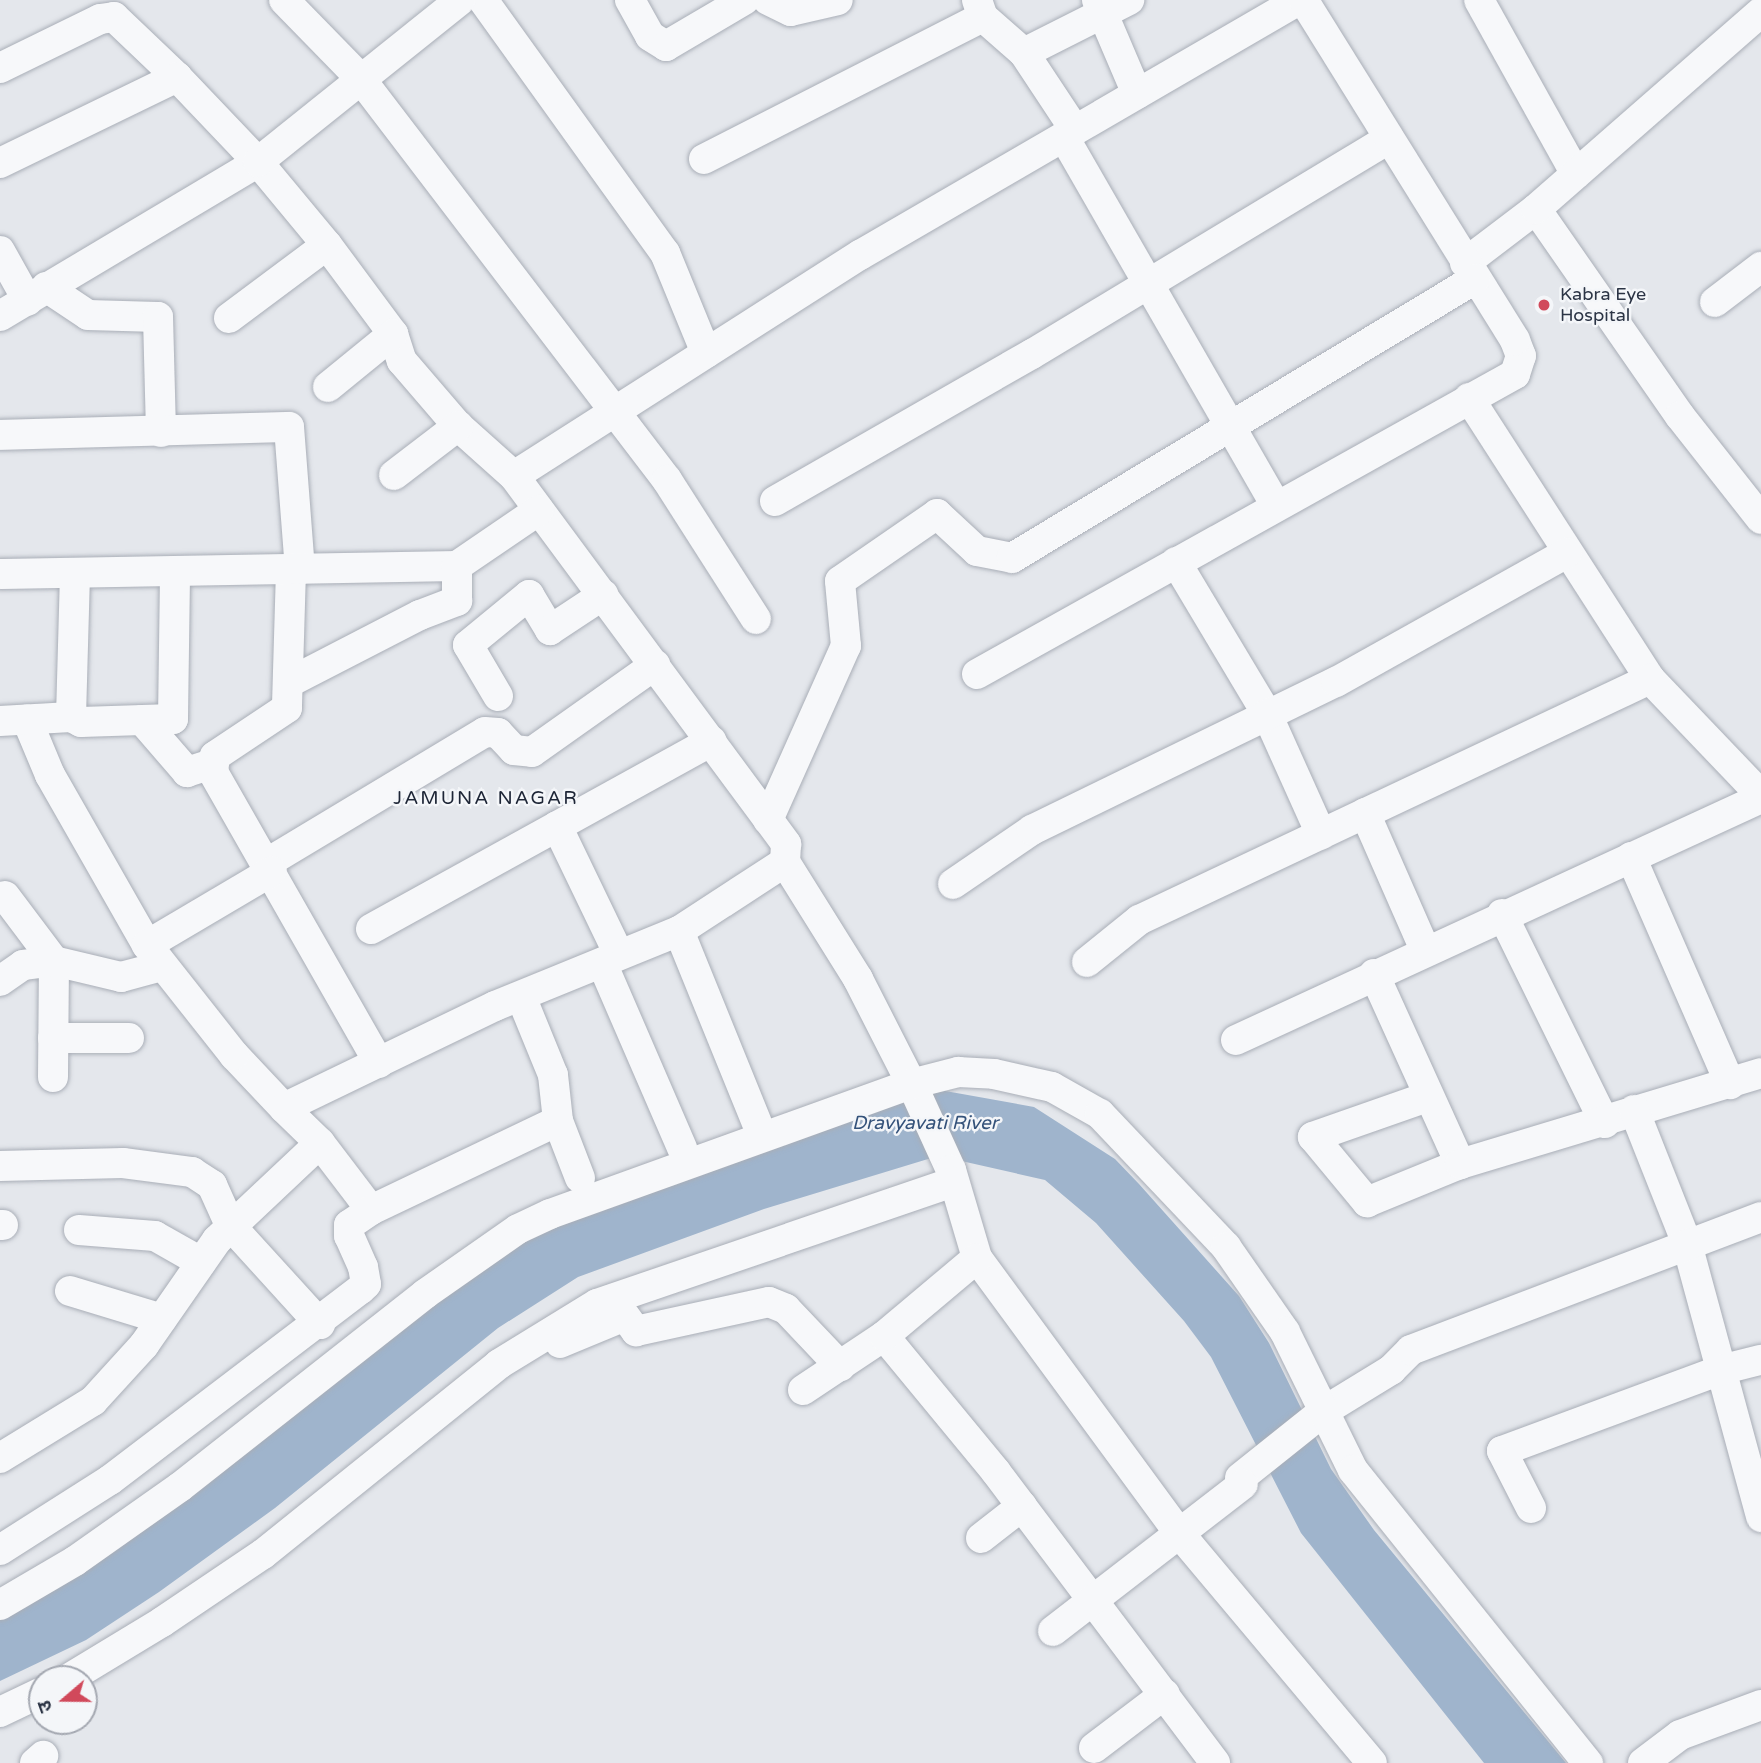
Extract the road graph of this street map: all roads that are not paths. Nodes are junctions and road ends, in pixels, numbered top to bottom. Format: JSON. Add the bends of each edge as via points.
{"nodes":[{"id":1,"x":284,"y":0,"type":"edge"},
{"id":2,"x":460,"y":0,"type":"edge"},
{"id":3,"x":483,"y":0,"type":"edge"},
{"id":4,"x":630,"y":0,"type":"edge"},
{"id":5,"x":744,"y":0,"type":"edge"},
{"id":6,"x":768,"y":0,"type":"edge"},
{"id":7,"x":838,"y":0,"type":"edge"},
{"id":8,"x":1301,"y":0,"type":"edge"},
{"id":9,"x":1479,"y":0,"type":"edge"},
{"id":10,"x":1109,"y":4,"type":"edge"},
{"id":11,"x":980,"y":8,"type":"edge"},
{"id":12,"x":1761,"y":12,"type":"edge"},
{"id":13,"x":1024,"y":53,"type":"junction"},
{"id":14,"x":0,"y":68,"type":"edge"},
{"id":15,"x":177,"y":77,"type":"junction"},
{"id":16,"x":360,"y":78,"type":"junction"},
{"id":17,"x":1137,"y":94,"type":"junction"},
{"id":18,"x":1069,"y":133,"type":"junction"},
{"id":19,"x":1388,"y":139,"type":"junction"},
{"id":20,"x":704,"y":159,"type":"dead end"},
{"id":21,"x":258,"y":162,"type":"junction"},
{"id":22,"x":0,"y":163,"type":"edge"},
{"id":23,"x":1576,"y":174,"type":"junction"},
{"id":24,"x":1536,"y":209,"type":"junction"},
{"id":25,"x":327,"y":245,"type":"junction"},
{"id":26,"x":0,"y":251,"type":"edge"},
{"id":27,"x":1761,"y":267,"type":"edge"},
{"id":28,"x":1470,"y":271,"type":"junction"},
{"id":29,"x":1148,"y":285,"type":"junction"},
{"id":30,"x":33,"y":296,"type":"junction"},
{"id":31,"x":1715,"y":302,"type":"dead end"},
{"id":32,"x":0,"y":316,"type":"edge"},
{"id":33,"x":229,"y":318,"type":"dead end"},
{"id":34,"x":393,"y":334,"type":"junction"},
{"id":35,"x":706,"y":353,"type":"junction"},
{"id":36,"x":328,"y":387,"type":"dead end"},
{"id":37,"x":1469,"y":398,"type":"junction"},
{"id":38,"x":615,"y":412,"type":"junction"},
{"id":39,"x":1228,"y":425,"type":"junction"},
{"id":40,"x":458,"y":426,"type":"junction"},
{"id":41,"x":161,"y":432,"type":"junction"},
{"id":42,"x":0,"y":435,"type":"edge"},
{"id":43,"x":394,"y":475,"type":"dead end"},
{"id":44,"x":514,"y":476,"type":"junction"},
{"id":45,"x":775,"y":501,"type":"dead end"},
{"id":46,"x":1276,"y":506,"type":"junction"},
{"id":47,"x":539,"y":510,"type":"junction"},
{"id":48,"x":1761,"y":519,"type":"edge"},
{"id":49,"x":1567,"y":553,"type":"junction"},
{"id":50,"x":1176,"y":562,"type":"junction"},
{"id":51,"x":457,"y":566,"type":"junction"},
{"id":52,"x":296,"y":570,"type":"junction"},
{"id":53,"x":175,"y":571,"type":"junction"},
{"id":54,"x":75,"y":573,"type":"junction"},
{"id":55,"x":0,"y":574,"type":"edge"},
{"id":56,"x":603,"y":595,"type":"junction"},
{"id":57,"x":756,"y":619,"type":"dead end"},
{"id":58,"x":656,"y":665,"type":"junction"},
{"id":59,"x":977,"y":674,"type":"dead end"},
{"id":60,"x":1650,"y":679,"type":"junction"},
{"id":61,"x":288,"y":683,"type":"junction"},
{"id":62,"x":498,"y":696,"type":"dead end"},
{"id":63,"x":1267,"y":714,"type":"junction"},
{"id":64,"x":71,"y":717,"type":"junction"},
{"id":65,"x":14,"y":720,"type":"edge"},
{"id":66,"x":142,"y":720,"type":"junction"},
{"id":67,"x":712,"y":741,"type":"junction"},
{"id":68,"x":212,"y":764,"type":"junction"},
{"id":69,"x":1761,"y":797,"type":"edge"},
{"id":70,"x":1365,"y":813,"type":"junction"},
{"id":71,"x":768,"y":820,"type":"junction"},
{"id":72,"x":557,"y":826,"type":"junction"},
{"id":73,"x":1321,"y":834,"type":"junction"},
{"id":74,"x":1631,"y":857,"type":"junction"},
{"id":75,"x":785,"y":862,"type":"junction"},
{"id":76,"x":269,"y":867,"type":"junction"},
{"id":77,"x":953,"y":884,"type":"dead end"},
{"id":78,"x":2,"y":893,"type":"edge"},
{"id":79,"x":1502,"y":914,"type":"junction"},
{"id":80,"x":370,"y":929,"type":"dead end"},
{"id":81,"x":679,"y":931,"type":"junction"},
{"id":82,"x":1424,"y":950,"type":"junction"},
{"id":83,"x":155,"y":955,"type":"junction"},
{"id":84,"x":611,"y":959,"type":"junction"},
{"id":85,"x":54,"y":961,"type":"junction"},
{"id":86,"x":1087,"y":962,"type":"dead end"},
{"id":87,"x":1374,"y":974,"type":"junction"},
{"id":88,"x":0,"y":981,"type":"edge"},
{"id":89,"x":522,"y":999,"type":"junction"},
{"id":90,"x":53,"y":1038,"type":"junction"},
{"id":91,"x":129,"y":1038,"type":"dead end"},
{"id":92,"x":1236,"y":1040,"type":"dead end"},
{"id":93,"x":379,"y":1063,"type":"junction"},
{"id":94,"x":1761,"y":1073,"type":"edge"},
{"id":95,"x":53,"y":1077,"type":"dead end"},
{"id":96,"x":1730,"y":1084,"type":"junction"},
{"id":97,"x":913,"y":1087,"type":"junction"},
{"id":98,"x":1427,"y":1097,"type":"junction"},
{"id":99,"x":284,"y":1108,"type":"junction"},
{"id":100,"x":1634,"y":1110,"type":"junction"},
{"id":101,"x":558,"y":1121,"type":"junction"},
{"id":102,"x":757,"y":1123,"type":"dead end"},
{"id":103,"x":1605,"y":1123,"type":"junction"},
{"id":104,"x":320,"y":1143,"type":"junction"},
{"id":105,"x":682,"y":1148,"type":"dead end"},
{"id":106,"x":1460,"y":1164,"type":"junction"},
{"id":107,"x":0,"y":1166,"type":"edge"},
{"id":108,"x":953,"y":1176,"type":"junction"},
{"id":109,"x":580,"y":1178,"type":"dead end"},
{"id":110,"x":371,"y":1210,"type":"junction"},
{"id":111,"x":1761,"y":1217,"type":"edge"},
{"id":112,"x":230,"y":1225,"type":"junction"},
{"id":113,"x":79,"y":1230,"type":"dead end"},
{"id":114,"x":1687,"y":1244,"type":"junction"},
{"id":115,"x":977,"y":1258,"type":"junction"},
{"id":116,"x":201,"y":1262,"type":"junction"},
{"id":117,"x":70,"y":1292,"type":"dead end"},
{"id":118,"x":162,"y":1319,"type":"junction"},
{"id":119,"x":320,"y":1324,"type":"junction"},
{"id":120,"x":884,"y":1336,"type":"junction"},
{"id":121,"x":553,"y":1346,"type":"dead end"},
{"id":122,"x":1761,"y":1360,"type":"edge"},
{"id":123,"x":840,"y":1366,"type":"junction"},
{"id":124,"x":1724,"y":1369,"type":"junction"},
{"id":125,"x":803,"y":1390,"type":"dead end"},
{"id":126,"x":1324,"y":1411,"type":"junction"},
{"id":127,"x":0,"y":1458,"type":"edge"},
{"id":128,"x":1022,"y":1506,"type":"junction"},
{"id":129,"x":1531,"y":1508,"type":"dead end"},
{"id":130,"x":1761,"y":1517,"type":"edge"},
{"id":131,"x":1179,"y":1533,"type":"junction"},
{"id":132,"x":981,"y":1538,"type":"dead end"},
{"id":133,"x":0,"y":1550,"type":"edge"},
{"id":134,"x":1093,"y":1599,"type":"junction"},
{"id":135,"x":0,"y":1605,"type":"edge"},
{"id":136,"x":1053,"y":1631,"type":"dead end"},
{"id":137,"x":91,"y":1665,"type":"edge"},
{"id":138,"x":1165,"y":1694,"type":"junction"},
{"id":139,"x":28,"y":1699,"type":"edge"},
{"id":140,"x":1761,"y":1705,"type":"edge"},
{"id":141,"x":0,"y":1712,"type":"edge"},
{"id":142,"x":1094,"y":1748,"type":"dead end"},
{"id":143,"x":1215,"y":1763,"type":"edge"},
{"id":144,"x":1372,"y":1763,"type":"edge"},
{"id":145,"x":1588,"y":1763,"type":"edge"},
{"id":146,"x":1643,"y":1763,"type":"edge"}],
"edges":[{"from":1,"to":16,"type":"street"},
{"from":2,"to":16,"type":"street"},
{"from":3,"to":35,"type":"street","via":[[665,253]]},
{"from":4,"to":5,"type":"street","via":[[650,36],[666,46]]},
{"from":6,"to":7,"type":"street","via":[[791,11]]},
{"from":8,"to":17,"type":"street"},
{"from":8,"to":19,"type":"street"},
{"from":9,"to":23,"type":"street"},
{"from":10,"to":13,"type":"street"},
{"from":10,"to":17,"type":"street"},
{"from":11,"to":13,"type":"street"},
{"from":11,"to":20,"type":"street"},
{"from":12,"to":23,"type":"street"},
{"from":13,"to":18,"type":"street"},
{"from":14,"to":15,"type":"street","via":[[100,19],[114,17]]},
{"from":15,"to":21,"type":"street"},
{"from":15,"to":22,"type":"street"},
{"from":16,"to":21,"type":"street"},
{"from":16,"to":38,"type":"street"},
{"from":17,"to":18,"type":"street"},
{"from":18,"to":29,"type":"street"},
{"from":18,"to":35,"type":"street","via":[[860,255]]},
{"from":19,"to":28,"type":"street"},
{"from":19,"to":29,"type":"street"},
{"from":21,"to":25,"type":"street"},
{"from":21,"to":30,"type":"street"},
{"from":23,"to":24,"type":"street"},
{"from":24,"to":28,"type":"street"},
{"from":24,"to":48,"type":"street","via":[[1680,416]]},
{"from":25,"to":33,"type":"street"},
{"from":25,"to":34,"type":"street"},
{"from":26,"to":30,"type":"street"},
{"from":27,"to":31,"type":"street"},
{"from":28,"to":37,"type":"street","via":[[1521,356],[1515,374]]},
{"from":28,"to":39,"type":"street"},
{"from":29,"to":39,"type":"street"},
{"from":29,"to":45,"type":"street"},
{"from":30,"to":32,"type":"street"},
{"from":30,"to":41,"type":"street","via":[[88,315],[158,317]]},
{"from":34,"to":36,"type":"street"},
{"from":34,"to":40,"type":"street","via":[[402,361]]},
{"from":35,"to":38,"type":"street"},
{"from":37,"to":46,"type":"street"},
{"from":37,"to":49,"type":"street"},
{"from":38,"to":44,"type":"street"},
{"from":38,"to":57,"type":"street","via":[[667,480]]},
{"from":39,"to":46,"type":"street"},
{"from":39,"to":71,"type":"street","via":[[1012,558],[976,551],[937,514],[839,581],[846,646]]},
{"from":40,"to":43,"type":"street"},
{"from":40,"to":44,"type":"street"},
{"from":41,"to":42,"type":"street"},
{"from":41,"to":52,"type":"street","via":[[289,427]]},
{"from":44,"to":47,"type":"street"},
{"from":46,"to":50,"type":"street"},
{"from":47,"to":51,"type":"street"},
{"from":47,"to":56,"type":"street"},
{"from":49,"to":60,"type":"street"},
{"from":49,"to":63,"type":"street","via":[[1336,682]]},
{"from":50,"to":59,"type":"street"},
{"from":50,"to":63,"type":"street"},
{"from":51,"to":52,"type":"street"},
{"from":51,"to":61,"type":"street","via":[[457,601],[420,615]]},
{"from":52,"to":53,"type":"street"},
{"from":52,"to":61,"type":"street"},
{"from":53,"to":54,"type":"street"},
{"from":53,"to":66,"type":"street","via":[[173,719]]},
{"from":54,"to":55,"type":"street"},
{"from":54,"to":64,"type":"street"},
{"from":56,"to":58,"type":"street"},
{"from":56,"to":62,"type":"street","via":[[550,630],[530,595],[468,645]]},
{"from":58,"to":67,"type":"street"},
{"from":58,"to":76,"type":"street","via":[[532,752],[514,750],[498,733],[485,732]]},
{"from":60,"to":69,"type":"street"},
{"from":60,"to":70,"type":"street"},
{"from":61,"to":68,"type":"street","via":[[287,708],[215,756]]},
{"from":63,"to":73,"type":"street"},
{"from":63,"to":77,"type":"street","via":[[1032,830]]},
{"from":64,"to":65,"type":"street"},
{"from":64,"to":66,"type":"street","via":[[81,722]]},
{"from":65,"to":83,"type":"street"},
{"from":66,"to":68,"type":"street","via":[[187,772]]},
{"from":67,"to":71,"type":"street"},
{"from":67,"to":72,"type":"street"},
{"from":68,"to":76,"type":"street"},
{"from":69,"to":74,"type":"street"},
{"from":70,"to":73,"type":"street"},
{"from":70,"to":82,"type":"street"},
{"from":71,"to":75,"type":"street","via":[[786,844]]},
{"from":72,"to":80,"type":"street"},
{"from":72,"to":84,"type":"street"},
{"from":73,"to":86,"type":"street","via":[[1139,920]]},
{"from":74,"to":79,"type":"street"},
{"from":74,"to":96,"type":"street"},
{"from":75,"to":81,"type":"street"},
{"from":75,"to":97,"type":"street","via":[[858,979]]},
{"from":76,"to":83,"type":"street"},
{"from":76,"to":93,"type":"street"},
{"from":78,"to":85,"type":"street"},
{"from":79,"to":82,"type":"street"},
{"from":79,"to":103,"type":"street"},
{"from":81,"to":84,"type":"street"},
{"from":81,"to":102,"type":"street"},
{"from":82,"to":87,"type":"street"},
{"from":83,"to":85,"type":"street","via":[[121,977]]},
{"from":83,"to":99,"type":"street"},
{"from":84,"to":89,"type":"street"},
{"from":84,"to":105,"type":"street"},
{"from":85,"to":88,"type":"street","via":[[23,965]]},
{"from":85,"to":90,"type":"street"},
{"from":87,"to":92,"type":"street"},
{"from":87,"to":98,"type":"street"},
{"from":89,"to":93,"type":"street","via":[[495,1006]]},
{"from":89,"to":101,"type":"street","via":[[553,1075]]},
{"from":90,"to":91,"type":"street"},
{"from":90,"to":95,"type":"street"},
{"from":93,"to":99,"type":"street"},
{"from":94,"to":96,"type":"street"},
{"from":96,"to":100,"type":"street"},
{"from":97,"to":108,"type":"street"},
{"from":97,"to":126,"type":"street","via":[[958,1072],[994,1074],[1052,1087],[1100,1114],[1149,1161],[1259,1290]]},
{"from":97,"to":135,"type":"street","via":[[518,1229],[425,1294],[180,1487],[75,1561]]},
{"from":98,"to":106,"type":"street"},
{"from":98,"to":106,"type":"street","via":[[1314,1138],[1367,1202]]},
{"from":99,"to":104,"type":"street"},
{"from":100,"to":103,"type":"street"},
{"from":100,"to":114,"type":"street"},
{"from":101,"to":109,"type":"street"},
{"from":101,"to":110,"type":"street"},
{"from":103,"to":106,"type":"street"},
{"from":104,"to":110,"type":"street"},
{"from":104,"to":112,"type":"street"},
{"from":107,"to":112,"type":"street","via":[[123,1163],[192,1172],[212,1185]]},
{"from":108,"to":115,"type":"street"},
{"from":108,"to":137,"type":"street","via":[[597,1304],[499,1364],[263,1554]]},
{"from":110,"to":119,"type":"street","via":[[348,1230],[366,1284]]},
{"from":111,"to":114,"type":"street"},
{"from":112,"to":116,"type":"street"},
{"from":112,"to":119,"type":"street"},
{"from":113,"to":116,"type":"street","via":[[155,1236]]},
{"from":114,"to":124,"type":"street"},
{"from":114,"to":126,"type":"street","via":[[1411,1350],[1391,1370]]},
{"from":115,"to":120,"type":"street"},
{"from":115,"to":131,"type":"street"},
{"from":116,"to":118,"type":"street"},
{"from":117,"to":118,"type":"street"},
{"from":118,"to":127,"type":"street","via":[[93,1401]]},
{"from":119,"to":133,"type":"street","via":[[110,1480]]},
{"from":120,"to":123,"type":"street"},
{"from":120,"to":128,"type":"street"},
{"from":121,"to":123,"type":"street","via":[[625,1316],[636,1331],[769,1302],[786,1309]]},
{"from":122,"to":124,"type":"street"},
{"from":123,"to":125,"type":"street"},
{"from":124,"to":129,"type":"street","via":[[1502,1451]]},
{"from":124,"to":130,"type":"street"},
{"from":126,"to":131,"type":"street"},
{"from":126,"to":145,"type":"street","via":[[1353,1470]]},
{"from":128,"to":132,"type":"street"},
{"from":128,"to":134,"type":"street"},
{"from":131,"to":134,"type":"street"},
{"from":131,"to":144,"type":"street"},
{"from":134,"to":136,"type":"street"},
{"from":134,"to":138,"type":"street"},
{"from":138,"to":142,"type":"street"},
{"from":138,"to":143,"type":"street"},
{"from":139,"to":141,"type":"street"},
{"from":140,"to":146,"type":"street","via":[[1680,1735]]}]}
